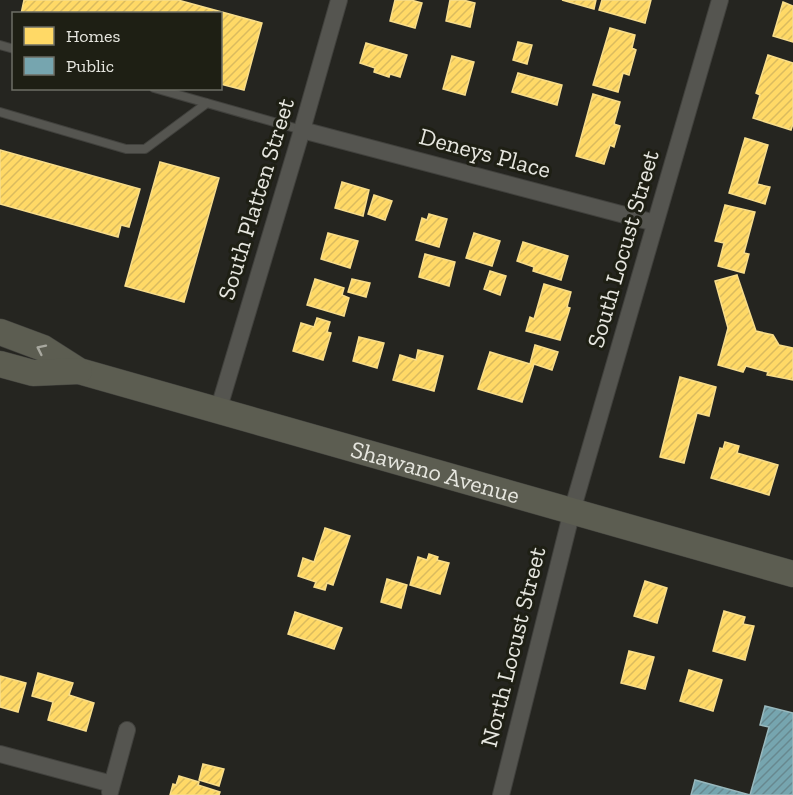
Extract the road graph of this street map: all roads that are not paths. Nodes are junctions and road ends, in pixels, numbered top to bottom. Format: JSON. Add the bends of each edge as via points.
{"nodes":[{"id":1,"x":339,"y":0,"type":"edge"},
{"id":2,"x":720,"y":0,"type":"edge"},
{"id":3,"x":161,"y":90,"type":"edge"},
{"id":4,"x":207,"y":103,"type":"junction"},
{"id":5,"x":0,"y":112,"type":"edge"},
{"id":6,"x":302,"y":130,"type":"junction"},
{"id":7,"x":655,"y":223,"type":"junction"},
{"id":8,"x":0,"y":332,"type":"edge"},
{"id":9,"x":0,"y":364,"type":"edge"},
{"id":10,"x":79,"y":371,"type":"junction"},
{"id":11,"x":218,"y":411,"type":"junction"},
{"id":12,"x":572,"y":511,"type":"junction"},
{"id":13,"x":793,"y":574,"type":"edge"},
{"id":14,"x":127,"y":730,"type":"dead end"},
{"id":15,"x":0,"y":754,"type":"edge"},
{"id":16,"x":110,"y":789,"type":"edge"},
{"id":17,"x":501,"y":795,"type":"edge"}],
"edges":[{"from":1,"to":6,"type":"street","name":"South Platten Street"},
{"from":2,"to":7,"type":"street","name":"South Locust Street"},
{"from":3,"to":4,"type":"lane"},
{"from":4,"to":5,"type":"lane","via":[[144,149],[126,149]]},
{"from":4,"to":6,"type":"lane"},
{"from":6,"to":7,"type":"street","name":"Deneys Place"},
{"from":6,"to":11,"type":"street","name":"South Platten Street"},
{"from":7,"to":12,"type":"street","name":"South Locust Street"},
{"from":10,"to":8,"type":"main road","name":"Shawano Avenue","one_way":true,"via":[[43,348]]},
{"from":9,"to":10,"type":"main road","name":"Shawano Avenue","via":[[33,373]]},
{"from":10,"to":11,"type":"main road","name":"Shawano Avenue"},
{"from":11,"to":12,"type":"main road","name":"Shawano Avenue"},
{"from":12,"to":13,"type":"main road","name":"Shawano Avenue"},
{"from":12,"to":17,"type":"street","name":"North Locust Street"},
{"from":14,"to":16,"type":"street"},
{"from":15,"to":16,"type":"street"}]}
